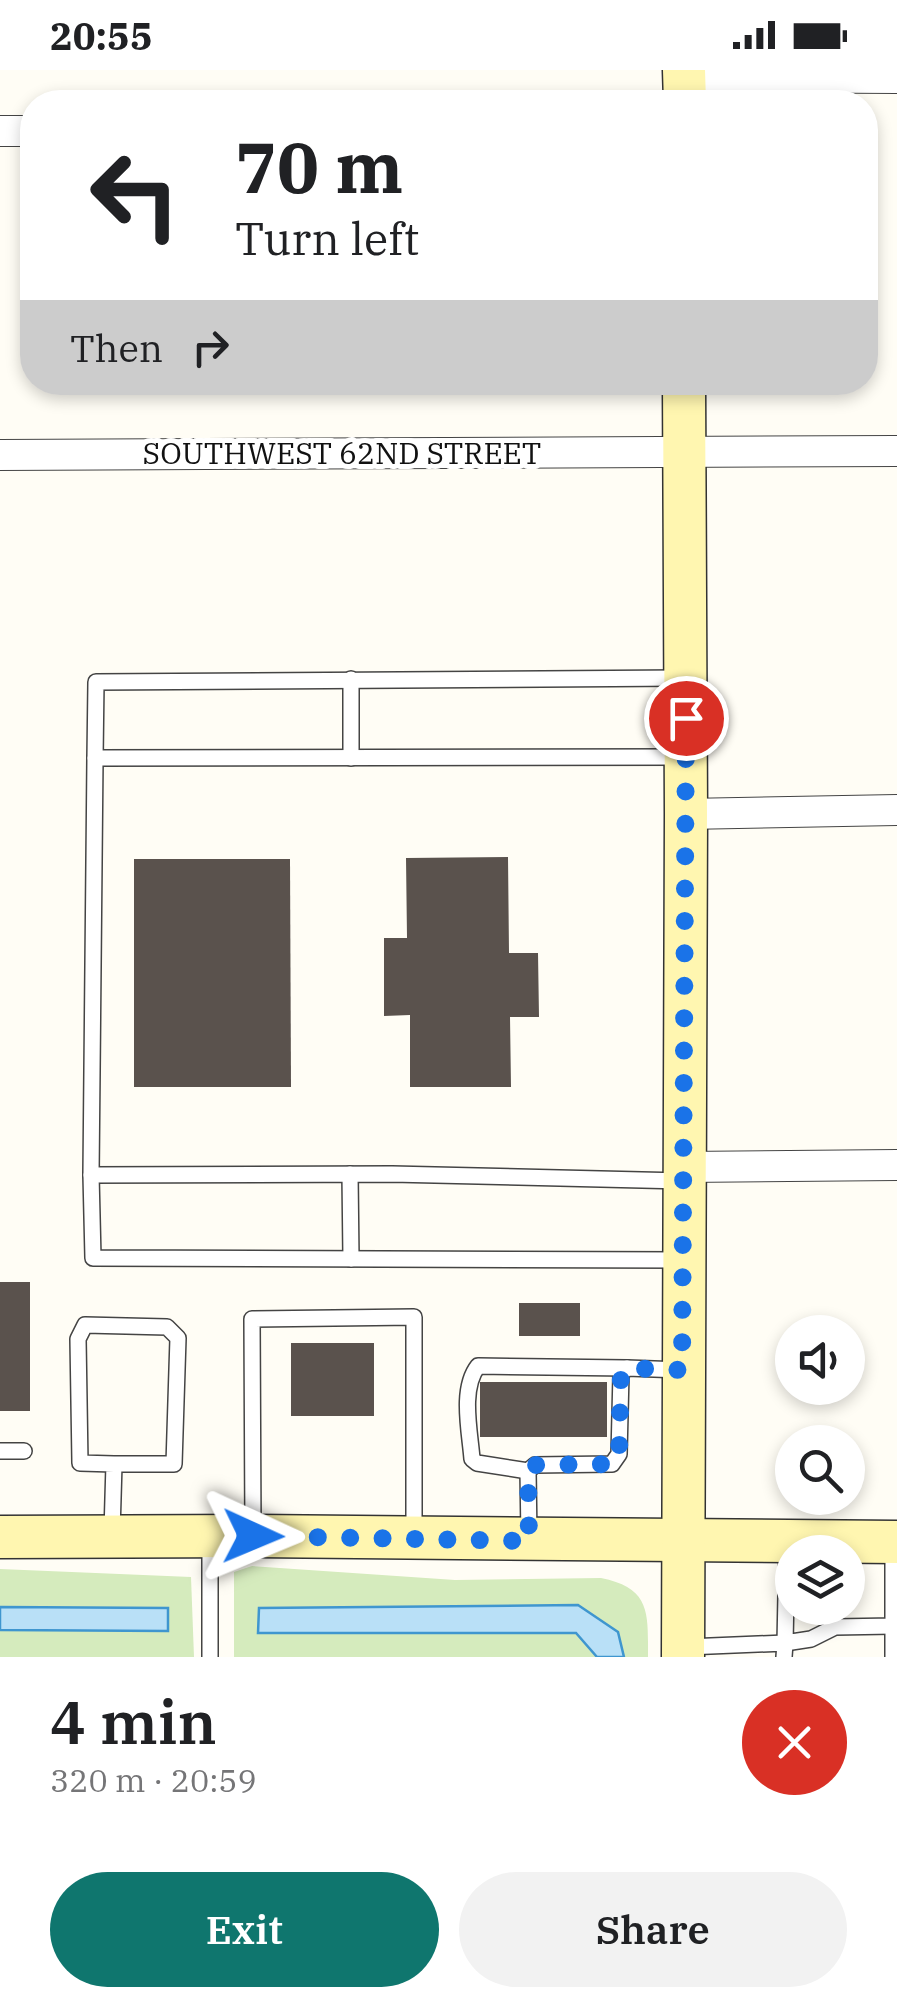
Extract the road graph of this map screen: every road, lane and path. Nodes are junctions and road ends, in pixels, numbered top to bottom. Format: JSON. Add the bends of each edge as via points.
{"nodes":[{"id":1,"x":897,"y":78,"type":"edge"},
{"id":2,"x":684,"y":83,"type":"edge"},
{"id":3,"x":684,"y":395,"type":"edge"},
{"id":4,"x":897,"y":451,"type":"edge"},
{"id":5,"x":683,"y":453,"type":"junction"},
{"id":6,"x":0,"y":454,"type":"edge"},
{"id":7,"x":685,"y":678,"type":"junction"},
{"id":8,"x":351,"y":679,"type":"junction"},
{"id":9,"x":686,"y":757,"type":"junction"},
{"id":10,"x":96,"y":758,"type":"junction"},
{"id":11,"x":351,"y":758,"type":"junction"},
{"id":12,"x":897,"y":810,"type":"edge"},
{"id":13,"x":686,"y":814,"type":"junction"},
{"id":14,"x":897,"y":1165,"type":"edge"},
{"id":15,"x":350,"y":1174,"type":"junction"},
{"id":16,"x":684,"y":1174,"type":"junction"},
{"id":17,"x":90,"y":1175,"type":"junction"},
{"id":18,"x":351,"y":1259,"type":"junction"},
{"id":19,"x":682,"y":1260,"type":"junction"},
{"id":20,"x":628,"y":1368,"type":"junction"},
{"id":21,"x":682,"y":1370,"type":"junction"},
{"id":22,"x":0,"y":1451,"type":"edge"},
{"id":23,"x":24,"y":1452,"type":"dead end"},
{"id":24,"x":114,"y":1464,"type":"junction"},
{"id":25,"x":528,"y":1471,"type":"junction"},
{"id":26,"x":112,"y":1536,"type":"junction"},
{"id":27,"x":210,"y":1536,"type":"junction"},
{"id":28,"x":253,"y":1536,"type":"junction"},
{"id":29,"x":0,"y":1537,"type":"edge"},
{"id":30,"x":414,"y":1539,"type":"junction"},
{"id":31,"x":529,"y":1541,"type":"junction"},
{"id":32,"x":681,"y":1542,"type":"junction"},
{"id":33,"x":775,"y":1542,"type":"edge"},
{"id":34,"x":865,"y":1542,"type":"edge"},
{"id":35,"x":895,"y":1542,"type":"edge"},
{"id":36,"x":785,"y":1625,"type":"edge"},
{"id":37,"x":893,"y":1626,"type":"junction"},
{"id":38,"x":811,"y":1640,"type":"junction"},
{"id":39,"x":784,"y":1650,"type":"edge"},
{"id":40,"x":753,"y":1651,"type":"edge"},
{"id":41,"x":683,"y":1652,"type":"edge"},
{"id":42,"x":210,"y":1657,"type":"edge"},
{"id":43,"x":812,"y":1657,"type":"edge"},
{"id":44,"x":894,"y":1657,"type":"edge"}],
"edges":[{"from":1,"to":2,"type":"street"},
{"from":3,"to":5,"type":"main road"},
{"from":4,"to":5,"type":"street","name":"SOUTHWEST 62ND STREET"},
{"from":5,"to":6,"type":"street","name":"SOUTHWEST 62ND STREET"},
{"from":5,"to":7,"type":"main road"},
{"from":7,"to":8,"type":"lane"},
{"from":7,"to":9,"type":"main road"},
{"from":8,"to":10,"type":"lane","via":[[96,682]]},
{"from":8,"to":11,"type":"lane"},
{"from":9,"to":11,"type":"lane"},
{"from":9,"to":13,"type":"main road"},
{"from":10,"to":11,"type":"lane"},
{"from":10,"to":17,"type":"lane"},
{"from":12,"to":13,"type":"street"},
{"from":13,"to":16,"type":"main road"},
{"from":14,"to":16,"type":"street"},
{"from":15,"to":16,"type":"lane"},
{"from":15,"to":17,"type":"lane"},
{"from":15,"to":18,"type":"lane"},
{"from":16,"to":19,"type":"main road"},
{"from":17,"to":18,"type":"lane","via":[[93,1258]]},
{"from":18,"to":19,"type":"lane"},
{"from":19,"to":21,"type":"main road"},
{"from":20,"to":21,"type":"lane"},
{"from":20,"to":25,"type":"lane","via":[[621,1374],[619,1454],[612,1464],[535,1465]]},
{"from":20,"to":25,"type":"lane","via":[[478,1366],[468,1399],[472,1459]]},
{"from":21,"to":32,"type":"main road"},
{"from":22,"to":23,"type":"lane"},
{"from":24,"to":24,"type":"lane","via":[[80,1463],[78,1338],[85,1325],[166,1327],[178,1338],[174,1464]]},
{"from":24,"to":26,"type":"lane"},
{"from":25,"to":31,"type":"lane"},
{"from":26,"to":27,"type":"main road"},
{"from":26,"to":29,"type":"main road"},
{"from":27,"to":28,"type":"main road"},
{"from":27,"to":42,"type":"lane"},
{"from":28,"to":30,"type":"main road"},
{"from":28,"to":30,"type":"lane","via":[[252,1319],[414,1318]]},
{"from":30,"to":31,"type":"main road"},
{"from":31,"to":32,"type":"main road"},
{"from":32,"to":33,"type":"main road"},
{"from":32,"to":41,"type":"main road"},
{"from":34,"to":35,"type":"main road"},
{"from":35,"to":37,"type":"lane"},
{"from":36,"to":39,"type":"lane"},
{"from":37,"to":38,"type":"lane","via":[[836,1627]]},
{"from":37,"to":44,"type":"lane"},
{"from":38,"to":39,"type":"lane"},
{"from":38,"to":43,"type":"lane"},
{"from":39,"to":40,"type":"lane"},
{"from":40,"to":41,"type":"lane"}]}
